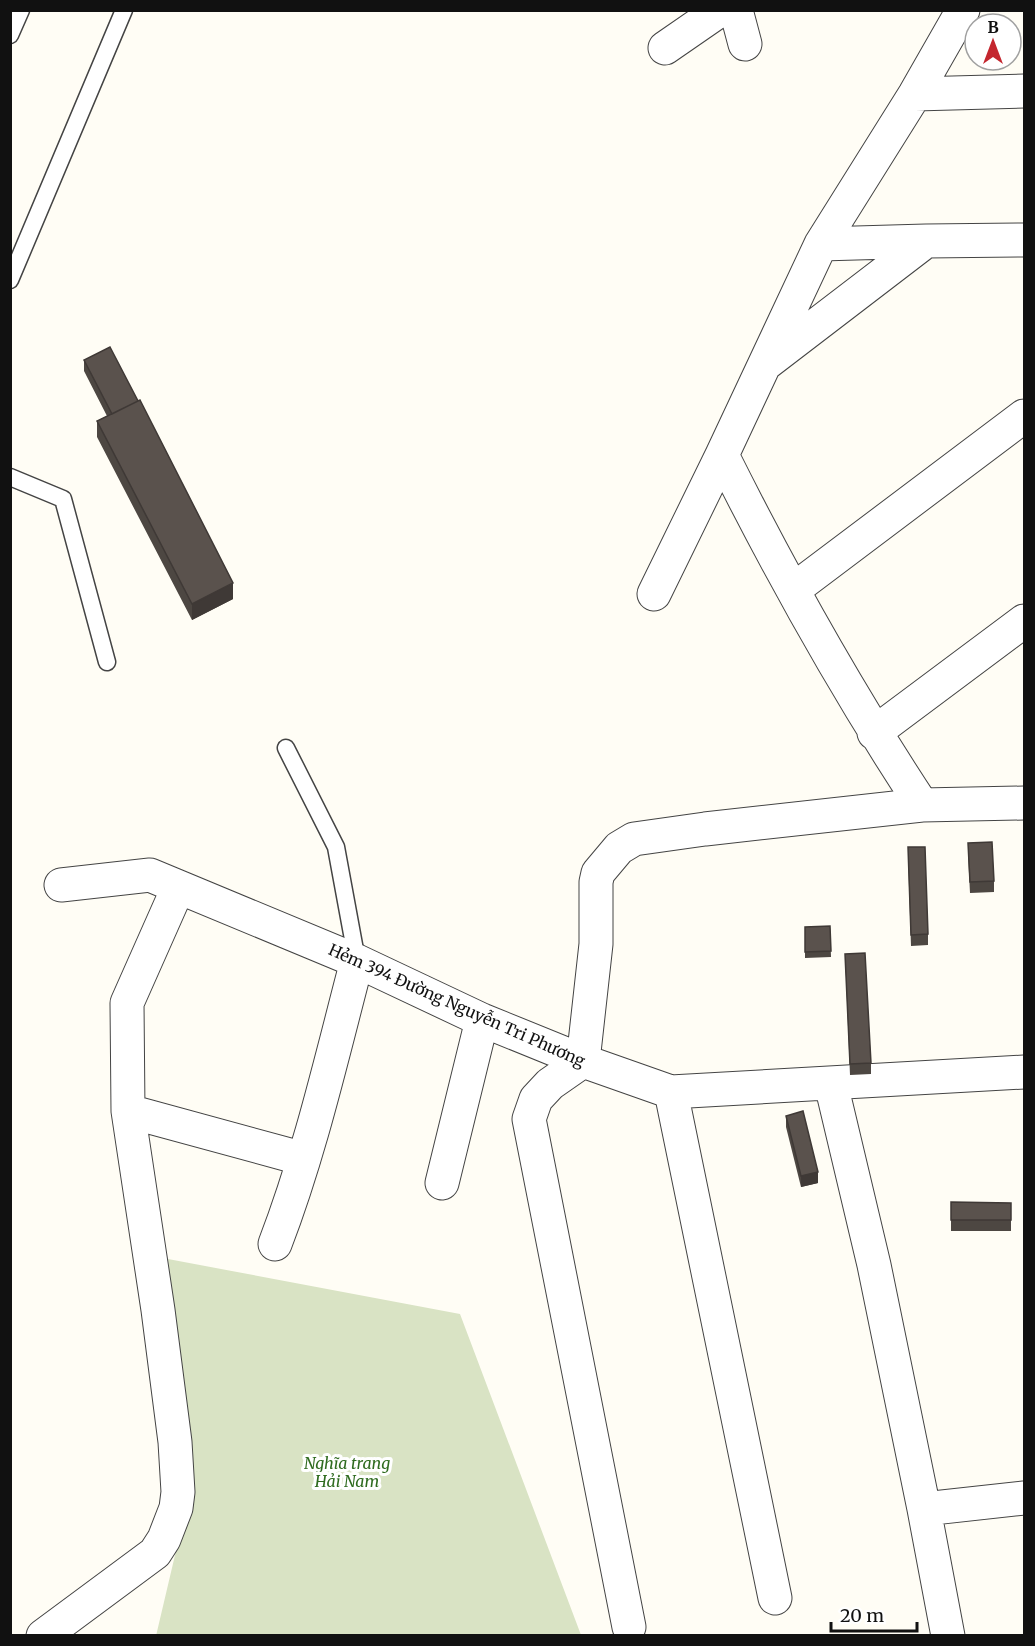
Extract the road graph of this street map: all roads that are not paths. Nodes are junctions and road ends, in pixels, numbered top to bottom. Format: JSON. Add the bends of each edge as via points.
{"nodes":[{"id":1,"x":21,"y":10,"type":"edge"},
{"id":2,"x":124,"y":10,"type":"edge"},
{"id":3,"x":720,"y":10,"type":"edge"},
{"id":4,"x":736,"y":10,"type":"edge"},
{"id":5,"x":963,"y":10,"type":"edge"},
{"id":6,"x":10,"y":35,"type":"edge"},
{"id":7,"x":745,"y":44,"type":"dead end"},
{"id":8,"x":665,"y":48,"type":"dead end"},
{"id":9,"x":1024,"y":91,"type":"edge"},
{"id":10,"x":915,"y":94,"type":"junction"},
{"id":11,"x":1024,"y":240,"type":"edge"},
{"id":12,"x":926,"y":241,"type":"junction"},
{"id":13,"x":821,"y":244,"type":"junction"},
{"id":14,"x":10,"y":280,"type":"edge"},
{"id":15,"x":764,"y":365,"type":"junction"},
{"id":16,"x":1024,"y":416,"type":"edge"},
{"id":17,"x":722,"y":455,"type":"junction"},
{"id":18,"x":10,"y":477,"type":"edge"},
{"id":19,"x":793,"y":591,"type":"junction"},
{"id":20,"x":654,"y":594,"type":"dead end"},
{"id":21,"x":1024,"y":621,"type":"edge"},
{"id":22,"x":107,"y":662,"type":"dead end"},
{"id":23,"x":874,"y":733,"type":"junction"},
{"id":24,"x":286,"y":748,"type":"dead end"},
{"id":25,"x":1024,"y":803,"type":"edge"},
{"id":26,"x":922,"y":805,"type":"junction"},
{"id":27,"x":164,"y":881,"type":"junction"},
{"id":28,"x":61,"y":885,"type":"dead end"},
{"id":29,"x":357,"y":961,"type":"junction"},
{"id":30,"x":483,"y":1020,"type":"junction"},
{"id":31,"x":584,"y":1061,"type":"junction"},
{"id":32,"x":1024,"y":1072,"type":"edge"},
{"id":33,"x":831,"y":1084,"type":"junction"},
{"id":34,"x":671,"y":1092,"type":"junction"},
{"id":35,"x":128,"y":1111,"type":"junction"},
{"id":36,"x":304,"y":1159,"type":"junction"},
{"id":37,"x":442,"y":1183,"type":"dead end"},
{"id":38,"x":275,"y":1244,"type":"dead end"},
{"id":39,"x":1024,"y":1498,"type":"edge"},
{"id":40,"x":924,"y":1509,"type":"junction"},
{"id":41,"x":775,"y":1598,"type":"dead end"},
{"id":42,"x":628,"y":1627,"type":"dead end"},
{"id":43,"x":43,"y":1635,"type":"edge"},
{"id":44,"x":948,"y":1635,"type":"edge"}],
"edges":[{"from":1,"to":6,"type":"lane"},
{"from":2,"to":14,"type":"lane"},
{"from":3,"to":8,"type":"street"},
{"from":4,"to":7,"type":"street"},
{"from":5,"to":10,"type":"street"},
{"from":9,"to":10,"type":"street"},
{"from":10,"to":13,"type":"street"},
{"from":11,"to":12,"type":"street"},
{"from":12,"to":13,"type":"street"},
{"from":12,"to":15,"type":"street"},
{"from":13,"to":15,"type":"street"},
{"from":15,"to":17,"type":"street"},
{"from":16,"to":19,"type":"street"},
{"from":17,"to":19,"type":"street"},
{"from":17,"to":20,"type":"street"},
{"from":18,"to":22,"type":"lane","via":[[63,499]]},
{"from":19,"to":23,"type":"street"},
{"from":21,"to":23,"type":"street"},
{"from":23,"to":26,"type":"street"},
{"from":24,"to":29,"type":"lane","via":[[336,847]]},
{"from":25,"to":26,"type":"street"},
{"from":26,"to":31,"type":"street","via":[[646,837],[619,848],[598,873],[596,882],[596,944]]},
{"from":27,"to":28,"type":"street"},
{"from":27,"to":29,"type":"street","name":"Hẻm 394 Đường Nguyễn Tri Phương"},
{"from":27,"to":35,"type":"street","via":[[127,1004]]},
{"from":29,"to":30,"type":"street","name":"Hẻm 394 Đường Nguyễn Tri Phương"},
{"from":29,"to":36,"type":"street"},
{"from":30,"to":31,"type":"street","name":"Hẻm 394 Đường Nguyễn Tri Phương"},
{"from":30,"to":37,"type":"street"},
{"from":31,"to":34,"type":"street","name":"Hẻm 394 Đường Nguyễn Tri Phương"},
{"from":31,"to":42,"type":"street","via":[[550,1084],[536,1099],[528,1119]]},
{"from":32,"to":33,"type":"street","name":"Hẻm 394 Đường Nguyễn Tri Phương"},
{"from":33,"to":34,"type":"street","name":"Hẻm 394 Đường Nguyễn Tri Phương"},
{"from":33,"to":40,"type":"street","via":[[874,1265]]},
{"from":34,"to":41,"type":"street"},
{"from":35,"to":36,"type":"street"},
{"from":35,"to":43,"type":"street","via":[[175,1442],[176,1508],[155,1553]]},
{"from":36,"to":38,"type":"street"},
{"from":39,"to":40,"type":"street"},
{"from":40,"to":44,"type":"street"}]}
